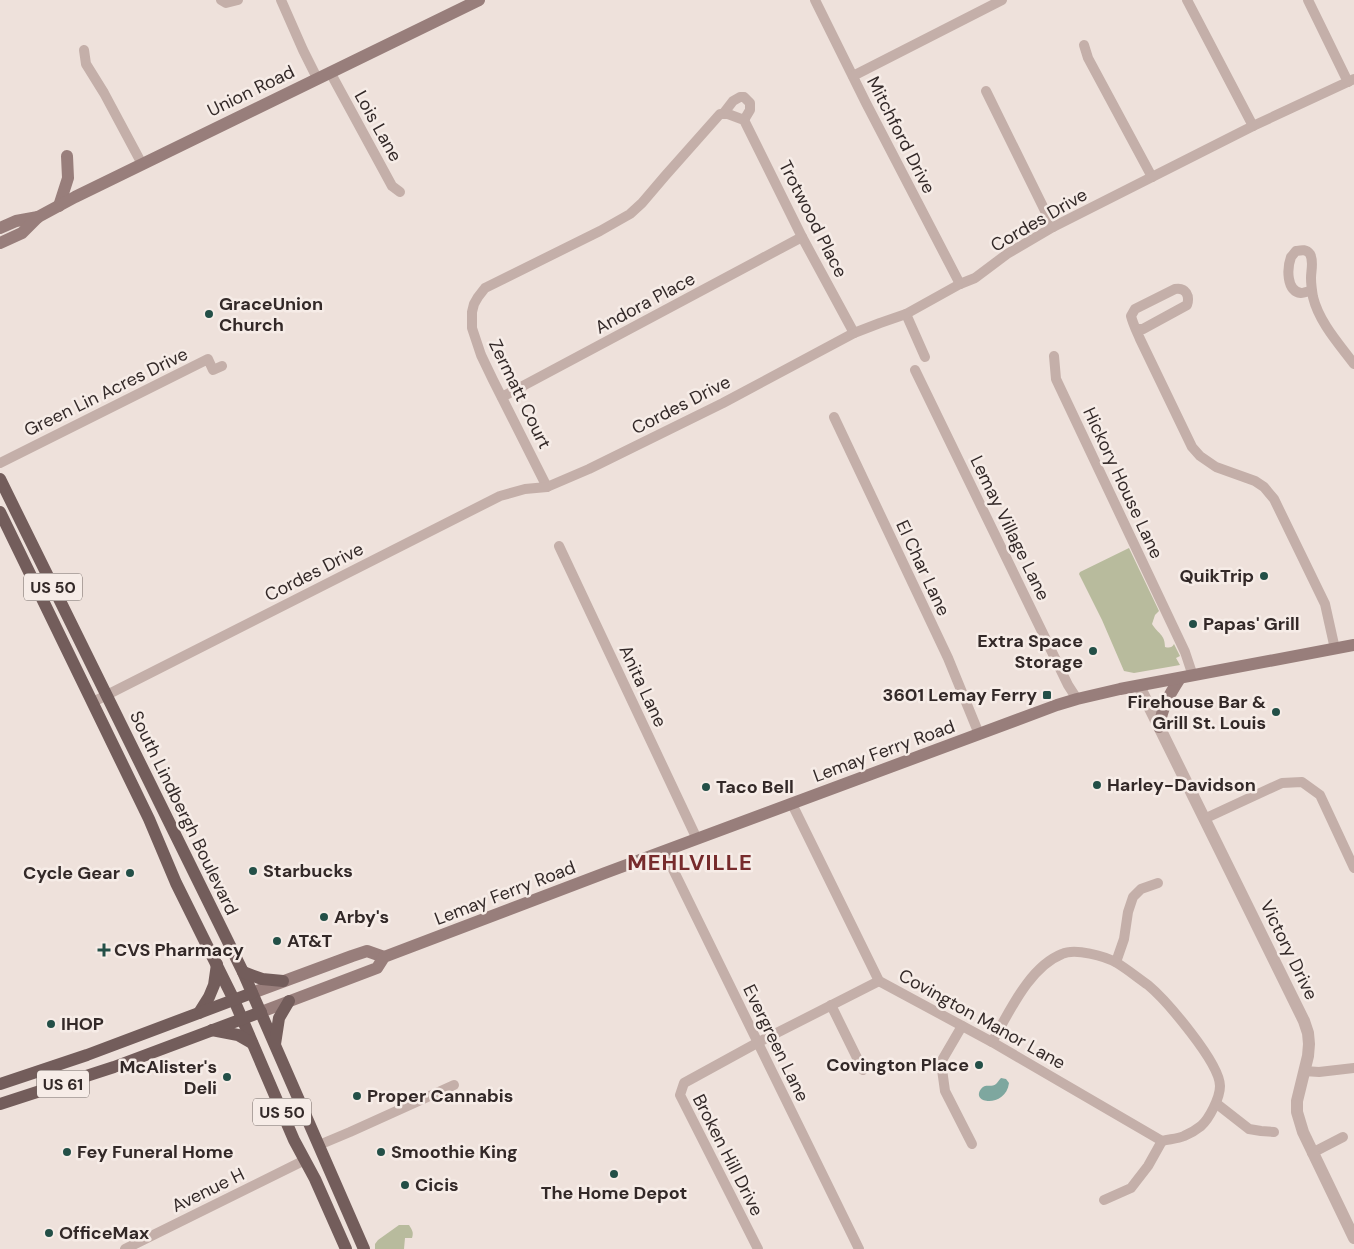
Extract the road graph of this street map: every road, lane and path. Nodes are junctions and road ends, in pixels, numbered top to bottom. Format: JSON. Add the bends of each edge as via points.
{"nodes":[{"id":1,"x":222,"y":0,"type":"edge"},
{"id":2,"x":238,"y":0,"type":"edge"},
{"id":3,"x":281,"y":0,"type":"edge"},
{"id":4,"x":480,"y":0,"type":"edge"},
{"id":5,"x":815,"y":0,"type":"edge"},
{"id":6,"x":1002,"y":0,"type":"edge"},
{"id":7,"x":1187,"y":0,"type":"edge"},
{"id":8,"x":1308,"y":0,"type":"edge"},
{"id":9,"x":1084,"y":45,"type":"dead end"},
{"id":10,"x":84,"y":50,"type":"dead end"},
{"id":11,"x":330,"y":72,"type":"junction"},
{"id":12,"x":853,"y":76,"type":"junction"},
{"id":13,"x":317,"y":78,"type":"junction"},
{"id":14,"x":1351,"y":80,"type":"edge"},
{"id":15,"x":986,"y":91,"type":"dead end"},
{"id":16,"x":728,"y":115,"type":"junction"},
{"id":17,"x":744,"y":120,"type":"junction"},
{"id":18,"x":1253,"y":126,"type":"junction"},
{"id":19,"x":67,"y":156,"type":"dead end"},
{"id":20,"x":142,"y":164,"type":"junction"},
{"id":21,"x":1152,"y":177,"type":"junction"},
{"id":22,"x":400,"y":192,"type":"dead end"},
{"id":23,"x":59,"y":206,"type":"junction"},
{"id":24,"x":38,"y":217,"type":"junction"},
{"id":25,"x":1052,"y":227,"type":"junction"},
{"id":26,"x":0,"y":228,"type":"edge"},
{"id":27,"x":802,"y":237,"type":"junction"},
{"id":28,"x":0,"y":243,"type":"edge"},
{"id":29,"x":960,"y":284,"type":"junction"},
{"id":30,"x":1312,"y":290,"type":"dead end"},
{"id":31,"x":906,"y":314,"type":"junction"},
{"id":32,"x":1136,"y":329,"type":"junction"},
{"id":33,"x":854,"y":333,"type":"junction"},
{"id":34,"x":1054,"y":356,"type":"dead end"},
{"id":35,"x":925,"y":357,"type":"dead end"},
{"id":36,"x":1354,"y":364,"type":"edge"},
{"id":37,"x":222,"y":366,"type":"dead end"},
{"id":38,"x":915,"y":370,"type":"dead end"},
{"id":39,"x":502,"y":397,"type":"junction"},
{"id":40,"x":834,"y":417,"type":"dead end"},
{"id":41,"x":0,"y":463,"type":"edge"},
{"id":42,"x":0,"y":480,"type":"edge"},
{"id":43,"x":547,"y":487,"type":"junction"},
{"id":44,"x":0,"y":512,"type":"edge"},
{"id":45,"x":560,"y":546,"type":"dead end"},
{"id":46,"x":1354,"y":646,"type":"edge"},
{"id":47,"x":1335,"y":649,"type":"junction"},
{"id":48,"x":1186,"y":677,"type":"junction"},
{"id":49,"x":1139,"y":686,"type":"junction"},
{"id":50,"x":106,"y":695,"type":"junction"},
{"id":51,"x":1077,"y":699,"type":"junction"},
{"id":52,"x":93,"y":702,"type":"junction"},
{"id":53,"x":1159,"y":726,"type":"junction"},
{"id":54,"x":979,"y":734,"type":"junction"},
{"id":55,"x":792,"y":804,"type":"junction"},
{"id":56,"x":1204,"y":819,"type":"junction"},
{"id":57,"x":697,"y":839,"type":"junction"},
{"id":58,"x":664,"y":852,"type":"junction"},
{"id":59,"x":1354,"y":868,"type":"edge"},
{"id":60,"x":1158,"y":883,"type":"dead end"},
{"id":61,"x":384,"y":957,"type":"junction"},
{"id":62,"x":1116,"y":962,"type":"junction"},
{"id":63,"x":217,"y":964,"type":"junction"},
{"id":64,"x":243,"y":972,"type":"junction"},
{"id":65,"x":283,"y":981,"type":"junction"},
{"id":66,"x":879,"y":981,"type":"junction"},
{"id":67,"x":252,"y":993,"type":"junction"},
{"id":68,"x":234,"y":1000,"type":"junction"},
{"id":69,"x":289,"y":1001,"type":"junction"},
{"id":70,"x":831,"y":1005,"type":"junction"},
{"id":71,"x":261,"y":1012,"type":"junction"},
{"id":72,"x":199,"y":1013,"type":"junction"},
{"id":73,"x":242,"y":1020,"type":"junction"},
{"id":74,"x":962,"y":1026,"type":"junction"},
{"id":75,"x":212,"y":1030,"type":"junction"},
{"id":76,"x":757,"y":1042,"type":"junction"},
{"id":77,"x":992,"y":1042,"type":"junction"},
{"id":78,"x":252,"y":1043,"type":"junction"},
{"id":79,"x":275,"y":1044,"type":"junction"},
{"id":80,"x":1354,"y":1068,"type":"edge"},
{"id":81,"x":863,"y":1070,"type":"dead end"},
{"id":82,"x":1304,"y":1071,"type":"junction"},
{"id":83,"x":0,"y":1084,"type":"edge"},
{"id":84,"x":454,"y":1085,"type":"dead end"},
{"id":85,"x":0,"y":1104,"type":"edge"},
{"id":86,"x":1217,"y":1104,"type":"junction"},
{"id":87,"x":1274,"y":1132,"type":"dead end"},
{"id":88,"x":1343,"y":1137,"type":"dead end"},
{"id":89,"x":1162,"y":1141,"type":"junction"},
{"id":90,"x":972,"y":1144,"type":"dead end"},
{"id":91,"x":319,"y":1145,"type":"junction"},
{"id":92,"x":1312,"y":1153,"type":"junction"},
{"id":93,"x":305,"y":1160,"type":"junction"},
{"id":94,"x":1104,"y":1200,"type":"dead end"},
{"id":95,"x":1354,"y":1238,"type":"edge"},
{"id":96,"x":125,"y":1249,"type":"edge"},
{"id":97,"x":346,"y":1249,"type":"edge"},
{"id":98,"x":364,"y":1249,"type":"edge"},
{"id":99,"x":758,"y":1249,"type":"edge"},
{"id":100,"x":859,"y":1249,"type":"edge"}],
"edges":[{"from":1,"to":2,"type":"street","via":[[226,3]]},
{"from":3,"to":13,"type":"street"},
{"from":4,"to":11,"type":"main road","name":"Union Road"},
{"from":5,"to":12,"type":"street","name":"Mitchford Drive"},
{"from":6,"to":12,"type":"street"},
{"from":7,"to":18,"type":"street"},
{"from":8,"to":14,"type":"street"},
{"from":9,"to":21,"type":"street"},
{"from":10,"to":20,"type":"street","via":[[86,64]]},
{"from":11,"to":13,"type":"main road","name":"Union Road"},
{"from":11,"to":22,"type":"street","name":"Lois Lane","via":[[392,186]]},
{"from":12,"to":29,"type":"street","name":"Mitchford Drive"},
{"from":13,"to":20,"type":"main road","name":"Union Road"},
{"from":14,"to":18,"type":"street","name":"Cordes Drive"},
{"from":15,"to":25,"type":"street"},
{"from":16,"to":17,"type":"street"},
{"from":16,"to":17,"type":"street","via":[[734,101],[744,97],[750,103]]},
{"from":16,"to":39,"type":"street","name":"Zermatt Court","via":[[720,114],[636,210],[485,288],[474,304],[472,328],[481,355]]},
{"from":17,"to":27,"type":"street","name":"Trotwood Place"},
{"from":18,"to":21,"type":"street","name":"Cordes Drive"},
{"from":19,"to":23,"type":"main road","via":[[68,178]]},
{"from":20,"to":23,"type":"main road","name":"Union Road"},
{"from":21,"to":25,"type":"street","name":"Cordes Drive"},
{"from":23,"to":24,"type":"main road","name":"Union Road"},
{"from":24,"to":26,"type":"main road","name":"Union Road"},
{"from":24,"to":28,"type":"main road","name":"Union Road","via":[[22,233]]},
{"from":25,"to":29,"type":"street","name":"Cordes Drive","via":[[975,278]]},
{"from":27,"to":33,"type":"street","name":"Trotwood Place"},
{"from":27,"to":39,"type":"street","name":"Andora Place"},
{"from":29,"to":31,"type":"street","name":"Cordes Drive"},
{"from":30,"to":36,"type":"street","via":[[1325,323]]},
{"from":31,"to":33,"type":"street","name":"Cordes Drive"},
{"from":31,"to":35,"type":"street"},
{"from":32,"to":32,"type":"street","via":[[1131,316],[1135,308],[1175,289],[1180,288],[1188,294],[1187,305],[1143,329]]},
{"from":32,"to":47,"type":"street","via":[[1192,447],[1216,466],[1255,481],[1274,499],[1325,604]]},
{"from":33,"to":43,"type":"street","name":"Cordes Drive","via":[[723,403]]},
{"from":34,"to":48,"type":"street","name":"Hickory House Lane","via":[[1056,379],[1185,652]]},
{"from":37,"to":41,"type":"street","name":"Green Lin Acres Drive","via":[[213,370],[208,360]]},
{"from":38,"to":51,"type":"street","name":"Lemay Village Lane"},
{"from":39,"to":43,"type":"street","name":"Zermatt Court"},
{"from":40,"to":54,"type":"street","name":"El Char Lane","via":[[948,658]]},
{"from":42,"to":50,"type":"main road","name":"South Lindbergh Boulevard","number":"US 50"},
{"from":43,"to":50,"type":"street","name":"Cordes Drive","via":[[500,496]]},
{"from":44,"to":52,"type":"main road","name":"South Lindbergh Boulevard","number":"US 50"},
{"from":45,"to":57,"type":"street","name":"Anita Lane"},
{"from":46,"to":47,"type":"main road","name":"Lemay Ferry Road"},
{"from":47,"to":48,"type":"main road","name":"Lemay Ferry Road"},
{"from":48,"to":49,"type":"main road","name":"Lemay Ferry Road"},
{"from":48,"to":53,"type":"main road","via":[[1169,695]]},
{"from":49,"to":51,"type":"main road","name":"Lemay Ferry Road"},
{"from":49,"to":53,"type":"street","name":"Victory Drive"},
{"from":50,"to":52,"type":"street","name":"Cordes Drive"},
{"from":50,"to":64,"type":"main road","name":"South Lindbergh Boulevard","number":"US 50"},
{"from":51,"to":54,"type":"main road","name":"Lemay Ferry Road"},
{"from":52,"to":63,"type":"main road","name":"South Lindbergh Boulevard","number":"US 50"},
{"from":53,"to":56,"type":"street","name":"Victory Drive"},
{"from":54,"to":55,"type":"main road","name":"Lemay Ferry Road"},
{"from":55,"to":57,"type":"main road","name":"Lemay Ferry Road"},
{"from":55,"to":66,"type":"street","name":"Covington Manor Lane"},
{"from":56,"to":59,"type":"street","via":[[1282,783],[1302,782],[1320,795]]},
{"from":56,"to":82,"type":"street","name":"Victory Drive","via":[[1304,1021],[1309,1044]]},
{"from":57,"to":58,"type":"main road","name":"Lemay Ferry Road"},
{"from":58,"to":61,"type":"main road","name":"Lemay Ferry Road"},
{"from":58,"to":76,"type":"street","name":"Evergreen Lane"},
{"from":60,"to":62,"type":"street","via":[[1141,889],[1133,897]]},
{"from":61,"to":65,"type":"main road","name":"Lemay Ferry Road","via":[[367,951]]},
{"from":61,"to":69,"type":"main road","name":"Lemay Ferry Road","via":[[377,968]]},
{"from":62,"to":77,"type":"street","via":[[1082,952],[1063,954],[1048,963],[1028,981]]},
{"from":62,"to":86,"type":"street","via":[[1148,986],[1200,1044],[1214,1067],[1220,1086]]},
{"from":63,"to":68,"type":"main road","name":"South Lindbergh Boulevard","number":"US 50"},
{"from":63,"to":72,"type":"main road","via":[[214,985]]},
{"from":64,"to":65,"type":"main road","via":[[262,979]]},
{"from":64,"to":67,"type":"main road","name":"South Lindbergh Boulevard","number":"US 50"},
{"from":65,"to":67,"type":"main road","name":"Lemay Ferry Road"},
{"from":66,"to":70,"type":"street","name":"Broken Hill Drive"},
{"from":66,"to":74,"type":"street","name":"Covington Manor Lane"},
{"from":67,"to":68,"type":"main road","name":"Lemay Ferry Road"},
{"from":67,"to":71,"type":"main road","name":"South Lindbergh Boulevard","number":"US 50"},
{"from":68,"to":72,"type":"main road","name":"Lemay Ferry Road","number":"US 61"},
{"from":68,"to":73,"type":"main road","name":"South Lindbergh Boulevard","number":"US 50"},
{"from":69,"to":71,"type":"main road","name":"Lemay Ferry Road"},
{"from":69,"to":79,"type":"main road","via":[[279,1018]]},
{"from":70,"to":76,"type":"street","name":"Broken Hill Drive"},
{"from":70,"to":81,"type":"street"},
{"from":71,"to":73,"type":"main road","name":"Lemay Ferry Road","number":"US 61"},
{"from":71,"to":79,"type":"main road","name":"South Lindbergh Boulevard","number":"US 50"},
{"from":72,"to":83,"type":"main road","name":"Lemay Ferry Road","number":"US 61"},
{"from":73,"to":75,"type":"main road","name":"Lemay Ferry Road","number":"US 61"},
{"from":73,"to":78,"type":"main road","name":"South Lindbergh Boulevard","number":"US 50"},
{"from":74,"to":77,"type":"street","name":"Covington Manor Lane"},
{"from":74,"to":90,"type":"street","via":[[941,1062],[945,1091]]},
{"from":75,"to":78,"type":"main road","via":[[238,1035]]},
{"from":75,"to":85,"type":"main road","name":"Lemay Ferry Road","number":"US 61","via":[[114,1067]]},
{"from":76,"to":99,"type":"street","name":"Broken Hill Drive","via":[[684,1083],[680,1095]]},
{"from":76,"to":100,"type":"street","name":"Evergreen Lane"},
{"from":77,"to":89,"type":"street","name":"Covington Manor Lane"},
{"from":78,"to":93,"type":"main road","name":"South Lindbergh Boulevard","number":"US 50"},
{"from":79,"to":91,"type":"main road","name":"South Lindbergh Boulevard","number":"US 50"},
{"from":80,"to":82,"type":"street"},
{"from":82,"to":92,"type":"street","name":"Victory Drive","via":[[1296,1101],[1297,1112]]},
{"from":84,"to":91,"type":"street"},
{"from":86,"to":87,"type":"street","via":[[1249,1129]]},
{"from":86,"to":89,"type":"street","via":[[1201,1126],[1182,1137]]},
{"from":88,"to":92,"type":"street"},
{"from":89,"to":94,"type":"street","via":[[1130,1188]]},
{"from":91,"to":98,"type":"main road","name":"South Lindbergh Boulevard","number":"US 50"},
{"from":92,"to":95,"type":"street","name":"Victory Drive"},
{"from":93,"to":96,"type":"street","name":"Avenue H"},
{"from":93,"to":97,"type":"main road","name":"South Lindbergh Boulevard","number":"US 50"}]}
